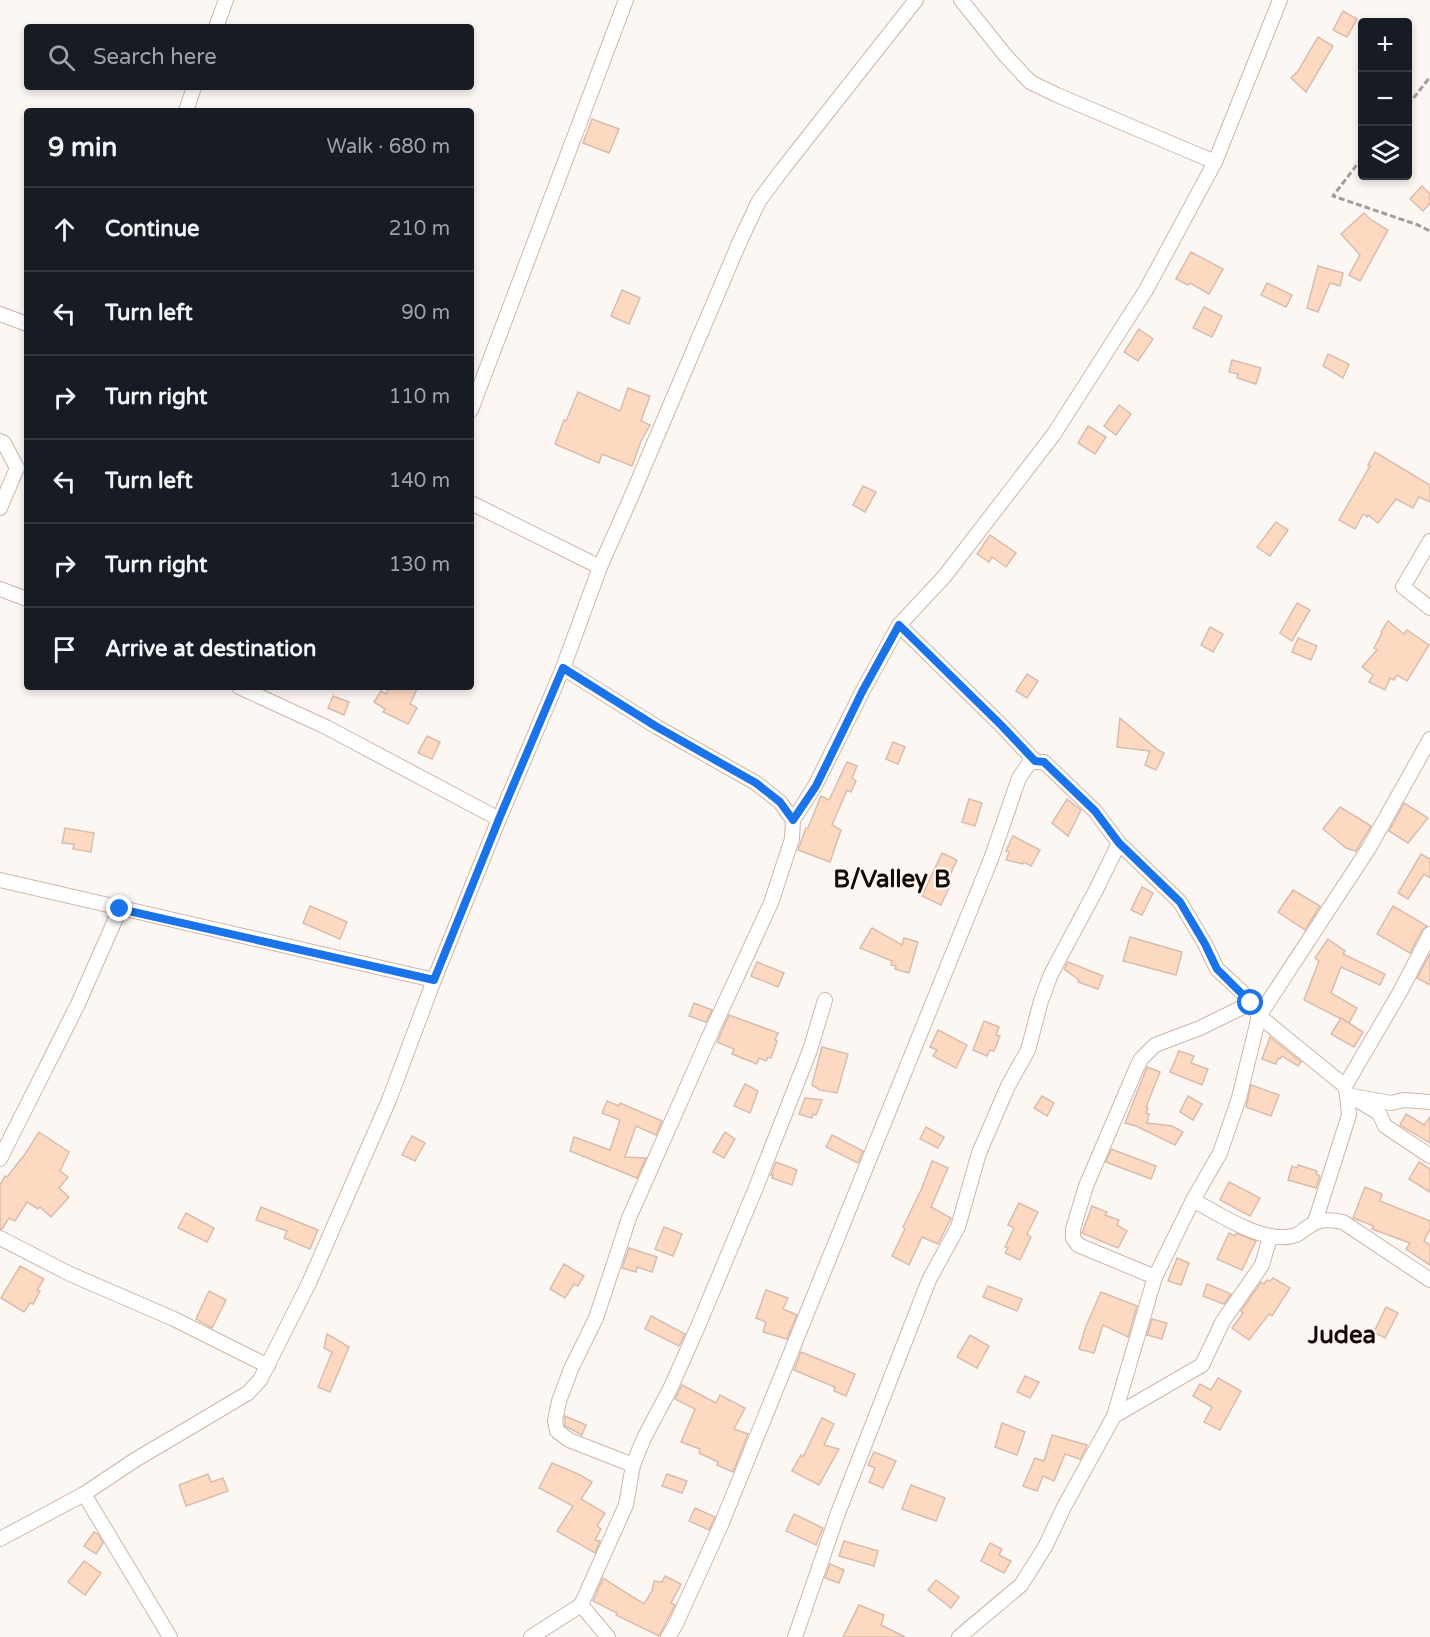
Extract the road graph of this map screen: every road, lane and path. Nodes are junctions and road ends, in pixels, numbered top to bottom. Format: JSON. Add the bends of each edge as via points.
{"nodes":[{"id":1,"x":226,"y":0,"type":"edge"},
{"id":2,"x":626,"y":0,"type":"edge"},
{"id":3,"x":916,"y":0,"type":"edge"},
{"id":4,"x":961,"y":0,"type":"edge"},
{"id":5,"x":1280,"y":0,"type":"edge"},
{"id":6,"x":217,"y":24,"type":"edge"},
{"id":7,"x":1430,"y":77,"type":"edge"},
{"id":8,"x":193,"y":90,"type":"edge"},
{"id":9,"x":1412,"y":99,"type":"edge"},
{"id":10,"x":187,"y":108,"type":"edge"},
{"id":11,"x":1215,"y":162,"type":"junction"},
{"id":12,"x":1358,"y":163,"type":"edge"},
{"id":13,"x":1430,"y":231,"type":"edge"},
{"id":14,"x":0,"y":314,"type":"edge"},
{"id":15,"x":24,"y":323,"type":"edge"},
{"id":16,"x":474,"y":402,"type":"edge"},
{"id":17,"x":0,"y":441,"type":"edge"},
{"id":18,"x":474,"y":504,"type":"edge"},
{"id":19,"x":0,"y":508,"type":"edge"},
{"id":20,"x":1430,"y":542,"type":"edge"},
{"id":21,"x":600,"y":567,"type":"junction"},
{"id":22,"x":0,"y":588,"type":"edge"},
{"id":23,"x":24,"y":598,"type":"edge"},
{"id":24,"x":1430,"y":608,"type":"edge"},
{"id":25,"x":899,"y":625,"type":"junction"},
{"id":26,"x":563,"y":668,"type":"junction"},
{"id":27,"x":246,"y":690,"type":"edge"},
{"id":28,"x":1430,"y":739,"type":"edge"},
{"id":29,"x":1035,"y":761,"type":"junction"},
{"id":30,"x":499,"y":819,"type":"junction"},
{"id":31,"x":793,"y":820,"type":"junction"},
{"id":32,"x":1119,"y":843,"type":"junction"},
{"id":33,"x":0,"y":880,"type":"edge"},
{"id":34,"x":120,"y":909,"type":"junction"},
{"id":35,"x":1430,"y":934,"type":"edge"},
{"id":36,"x":434,"y":980,"type":"junction"},
{"id":37,"x":825,"y":1000,"type":"dead end"},
{"id":38,"x":1251,"y":1003,"type":"junction"},
{"id":39,"x":1259,"y":1016,"type":"junction"},
{"id":40,"x":1346,"y":1090,"type":"junction"},
{"id":41,"x":1430,"y":1102,"type":"edge"},
{"id":42,"x":1430,"y":1156,"type":"edge"},
{"id":43,"x":0,"y":1160,"type":"edge"},
{"id":44,"x":1192,"y":1200,"type":"junction"},
{"id":45,"x":1315,"y":1222,"type":"junction"},
{"id":46,"x":1270,"y":1237,"type":"junction"},
{"id":47,"x":0,"y":1238,"type":"edge"},
{"id":48,"x":1155,"y":1277,"type":"junction"},
{"id":49,"x":1430,"y":1280,"type":"edge"},
{"id":50,"x":268,"y":1366,"type":"junction"},
{"id":51,"x":1114,"y":1416,"type":"junction"},
{"id":52,"x":633,"y":1465,"type":"junction"},
{"id":53,"x":84,"y":1494,"type":"junction"},
{"id":54,"x":0,"y":1539,"type":"edge"},
{"id":55,"x":581,"y":1605,"type":"junction"},
{"id":56,"x":170,"y":1637,"type":"edge"},
{"id":57,"x":531,"y":1637,"type":"edge"},
{"id":58,"x":608,"y":1637,"type":"edge"},
{"id":59,"x":668,"y":1637,"type":"edge"},
{"id":60,"x":795,"y":1637,"type":"edge"},
{"id":61,"x":959,"y":1637,"type":"edge"}],
"edges":[{"from":1,"to":6,"type":"street"},
{"from":2,"to":16,"type":"street"},
{"from":3,"to":21,"type":"street","via":[[759,201]]},
{"from":4,"to":11,"type":"street","via":[[1030,82]]},
{"from":5,"to":11,"type":"street"},
{"from":7,"to":9,"type":"path"},
{"from":8,"to":10,"type":"street"},
{"from":11,"to":25,"type":"street","via":[[1146,290],[1054,434],[944,577]]},
{"from":12,"to":13,"type":"path","via":[[1333,195]]},
{"from":14,"to":15,"type":"street"},
{"from":17,"to":19,"type":"street","via":[[17,468]]},
{"from":18,"to":21,"type":"street"},
{"from":20,"to":24,"type":"street","via":[[1403,587]]},
{"from":21,"to":26,"type":"street"},
{"from":22,"to":23,"type":"street"},
{"from":25,"to":29,"type":"street"},
{"from":25,"to":31,"type":"street","via":[[816,786]]},
{"from":26,"to":30,"type":"street"},
{"from":26,"to":31,"type":"street","via":[[756,783],[780,802]]},
{"from":27,"to":30,"type":"street","via":[[326,727]]},
{"from":28,"to":39,"type":"street","via":[[1369,848]]},
{"from":29,"to":32,"type":"street","via":[[1044,762],[1095,811]]},
{"from":29,"to":59,"type":"street","via":[[1019,778],[991,859],[721,1525]]},
{"from":30,"to":36,"type":"street"},
{"from":31,"to":52,"type":"street","via":[[792,839],[771,903],[628,1218],[596,1318],[559,1401],[557,1431],[569,1440]]},
{"from":32,"to":38,"type":"street","via":[[1180,902],[1217,969]]},
{"from":32,"to":60,"type":"street","via":[[1051,974],[1028,1050],[979,1153],[958,1227],[929,1280],[838,1513]]},
{"from":33,"to":34,"type":"street"},
{"from":34,"to":36,"type":"street"},
{"from":34,"to":43,"type":"street","via":[[78,1005]]},
{"from":35,"to":40,"type":"street"},
{"from":36,"to":50,"type":"street","via":[[389,1100]]},
{"from":37,"to":52,"type":"street","via":[[810,1050],[755,1190],[699,1324]]},
{"from":38,"to":39,"type":"street"},
{"from":38,"to":48,"type":"street","via":[[1200,1028],[1164,1040],[1146,1053],[1086,1186],[1073,1229],[1078,1245]]},
{"from":39,"to":40,"type":"street"},
{"from":39,"to":44,"type":"street","via":[[1239,1098],[1220,1153]]},
{"from":40,"to":41,"type":"street","via":[[1391,1103]]},
{"from":40,"to":42,"type":"street","via":[[1379,1113],[1385,1126]]},
{"from":40,"to":45,"type":"street","via":[[1349,1115]]},
{"from":44,"to":46,"type":"street"},
{"from":44,"to":48,"type":"street"},
{"from":45,"to":46,"type":"street","via":[[1296,1235]]},
{"from":45,"to":49,"type":"street","via":[[1343,1222]]},
{"from":46,"to":51,"type":"street","via":[[1262,1265],[1223,1321],[1202,1365]]},
{"from":47,"to":50,"type":"street"},
{"from":48,"to":51,"type":"street"},
{"from":50,"to":53,"type":"street","via":[[248,1393]]},
{"from":51,"to":61,"type":"street","via":[[1021,1585]]},
{"from":52,"to":55,"type":"street","via":[[626,1505]]},
{"from":53,"to":54,"type":"street"},
{"from":53,"to":56,"type":"street"},
{"from":55,"to":57,"type":"street"},
{"from":55,"to":58,"type":"street"}]}
